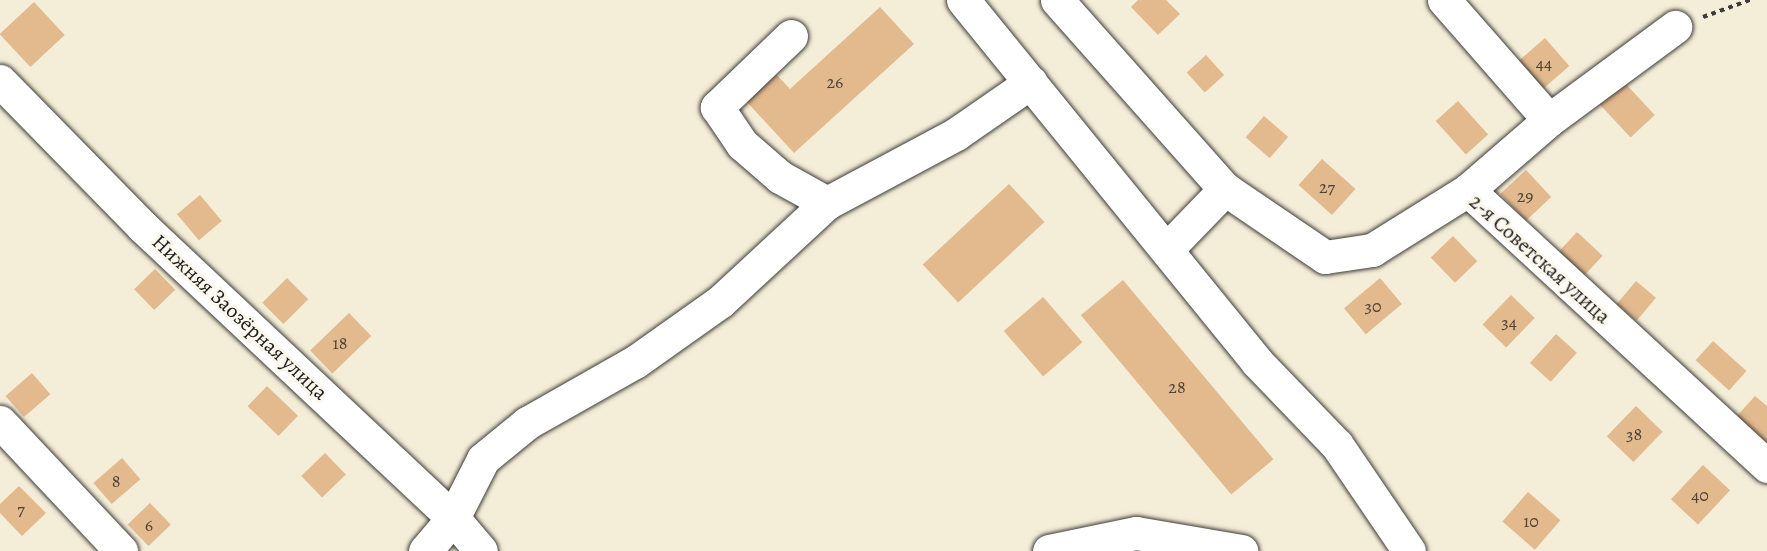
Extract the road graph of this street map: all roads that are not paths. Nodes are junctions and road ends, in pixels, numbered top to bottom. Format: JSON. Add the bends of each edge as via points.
{"nodes":[{"id":1,"x":963,"y":0,"type":"edge"},
{"id":2,"x":1057,"y":0,"type":"edge"},
{"id":3,"x":1444,"y":0,"type":"edge"},
{"id":4,"x":1675,"y":27,"type":"road end"},
{"id":5,"x":791,"y":36,"type":"dead end"},
{"id":6,"x":0,"y":81,"type":"edge"},
{"id":7,"x":1031,"y":82,"type":"junction"},
{"id":8,"x":1549,"y":120,"type":"junction"},
{"id":9,"x":1225,"y":189,"type":"junction"},
{"id":10,"x":1468,"y":190,"type":"junction"},
{"id":11,"x":827,"y":203,"type":"junction"},
{"id":12,"x":1169,"y":247,"type":"junction"},
{"id":13,"x":0,"y":422,"type":"edge"},
{"id":14,"x":1767,"y":466,"type":"edge"},
{"id":15,"x":453,"y":518,"type":"junction"},
{"id":16,"x":121,"y":551,"type":"edge"},
{"id":17,"x":424,"y":551,"type":"edge"},
{"id":18,"x":481,"y":551,"type":"edge"},
{"id":19,"x":1049,"y":551,"type":"edge"},
{"id":20,"x":1241,"y":551,"type":"edge"},
{"id":21,"x":1409,"y":551,"type":"edge"}],
"edges":[{"from":1,"to":7,"type":"street"},
{"from":2,"to":9,"type":"street","name":"2-я Советская улица"},
{"from":3,"to":8,"type":"street"},
{"from":4,"to":8,"type":"street"},
{"from":5,"to":11,"type":"street","via":[[717,107],[742,144],[780,177]]},
{"from":6,"to":15,"type":"street","name":"Нижняя Заозёрная улица","via":[[143,227]]},
{"from":7,"to":11,"type":"street","via":[[956,134]]},
{"from":7,"to":12,"type":"street"},
{"from":8,"to":10,"type":"street"},
{"from":9,"to":10,"type":"street","name":"2-я Советская улица","via":[[1325,257],[1372,250]]},
{"from":9,"to":12,"type":"street"},
{"from":10,"to":14,"type":"street","name":"2-я Советская улица"},
{"from":11,"to":15,"type":"street","via":[[721,301],[635,362],[527,423],[483,459]]},
{"from":12,"to":21,"type":"street","via":[[1257,362],[1337,445]]},
{"from":13,"to":16,"type":"street"},
{"from":15,"to":17,"type":"street"},
{"from":15,"to":18,"type":"street","name":"Нижняя Заозёрная улица"},
{"from":19,"to":20,"type":"street","via":[[1136,532]]}]}
